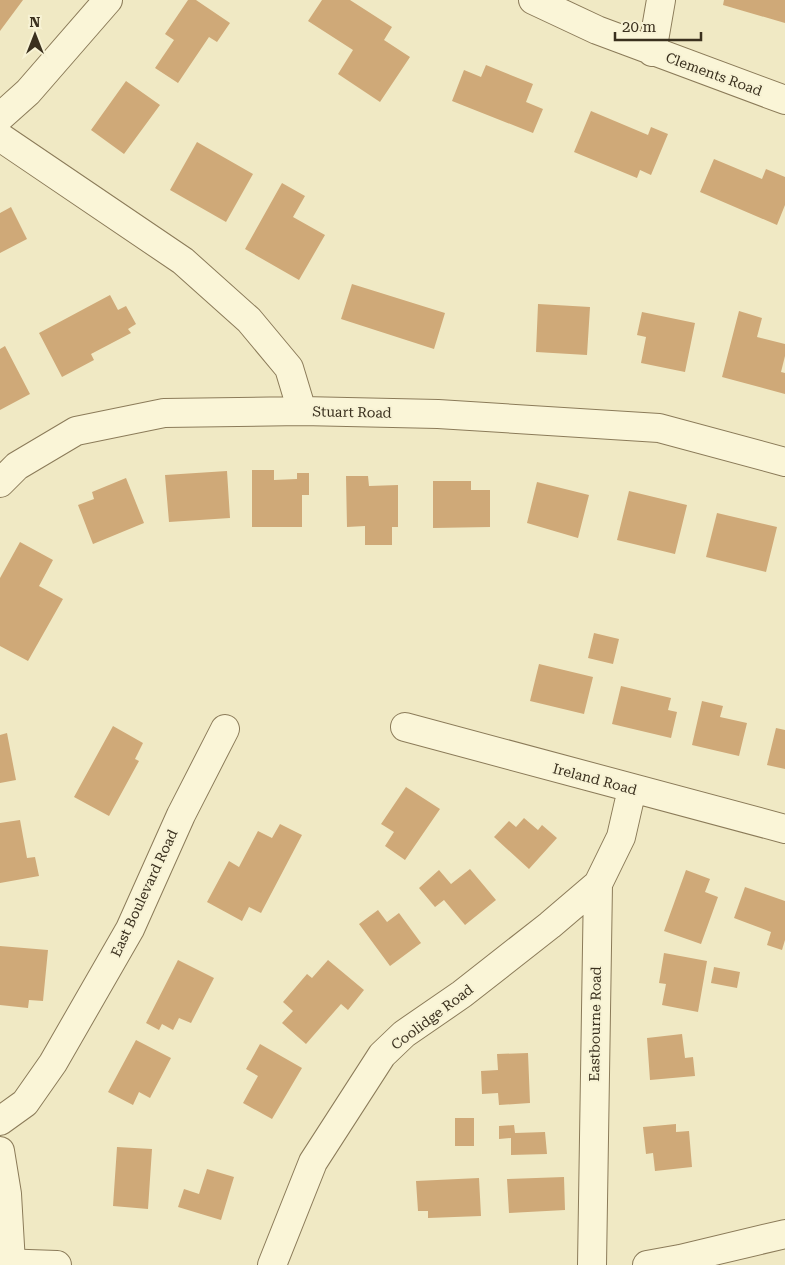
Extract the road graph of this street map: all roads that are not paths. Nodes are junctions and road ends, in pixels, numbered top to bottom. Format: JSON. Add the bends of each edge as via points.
{"nodes":[{"id":1,"x":108,"y":0,"type":"edge"},
{"id":2,"x":532,"y":0,"type":"edge"},
{"id":3,"x":661,"y":0,"type":"edge"},
{"id":4,"x":652,"y":52,"type":"junction"},
{"id":5,"x":785,"y":100,"type":"edge"},
{"id":6,"x":0,"y":117,"type":"edge"},
{"id":7,"x":0,"y":137,"type":"edge"},
{"id":8,"x":302,"y":411,"type":"junction"},
{"id":9,"x":785,"y":462,"type":"edge"},
{"id":10,"x":0,"y":483,"type":"edge"},
{"id":11,"x":405,"y":727,"type":"dead end"},
{"id":12,"x":225,"y":729,"type":"dead end"},
{"id":13,"x":632,"y":789,"type":"junction"},
{"id":14,"x":785,"y":829,"type":"edge"},
{"id":15,"x":598,"y":884,"type":"junction"},
{"id":16,"x":0,"y":1121,"type":"edge"},
{"id":17,"x":0,"y":1150,"type":"edge"},
{"id":18,"x":785,"y":1234,"type":"edge"},
{"id":19,"x":6,"y":1263,"type":"edge"},
{"id":20,"x":57,"y":1265,"type":"edge"},
{"id":21,"x":272,"y":1265,"type":"edge"},
{"id":22,"x":592,"y":1265,"type":"edge"},
{"id":23,"x":647,"y":1265,"type":"edge"}],
"edges":[{"from":1,"to":6,"type":"street","via":[[28,92]]},
{"from":2,"to":4,"type":"street","name":"Clements Road"},
{"from":3,"to":4,"type":"street"},
{"from":4,"to":5,"type":"street","name":"Clements Road"},
{"from":7,"to":8,"type":"street","name":"Stuart Road","via":[[183,261],[249,320],[289,368]]},
{"from":8,"to":9,"type":"street","name":"Stuart Road","via":[[438,414],[659,428]]},
{"from":8,"to":10,"type":"street","via":[[164,413],[76,431],[17,466]]},
{"from":11,"to":13,"type":"street","name":"Ireland Road"},
{"from":12,"to":16,"type":"street","name":"East Boulevard Road","via":[[181,814],[125,938],[53,1063],[25,1103]]},
{"from":13,"to":14,"type":"street","name":"Ireland Road"},
{"from":13,"to":15,"type":"street","name":"Eastbourne Road","via":[[621,838]]},
{"from":15,"to":21,"type":"street","name":"Coolidge Road","via":[[462,994],[404,1034],[382,1055],[312,1162]]},
{"from":15,"to":22,"type":"street","name":"Eastbourne Road"},
{"from":17,"to":19,"type":"street","via":[[6,1194]]},
{"from":18,"to":23,"type":"street"},
{"from":19,"to":20,"type":"street"}]}
